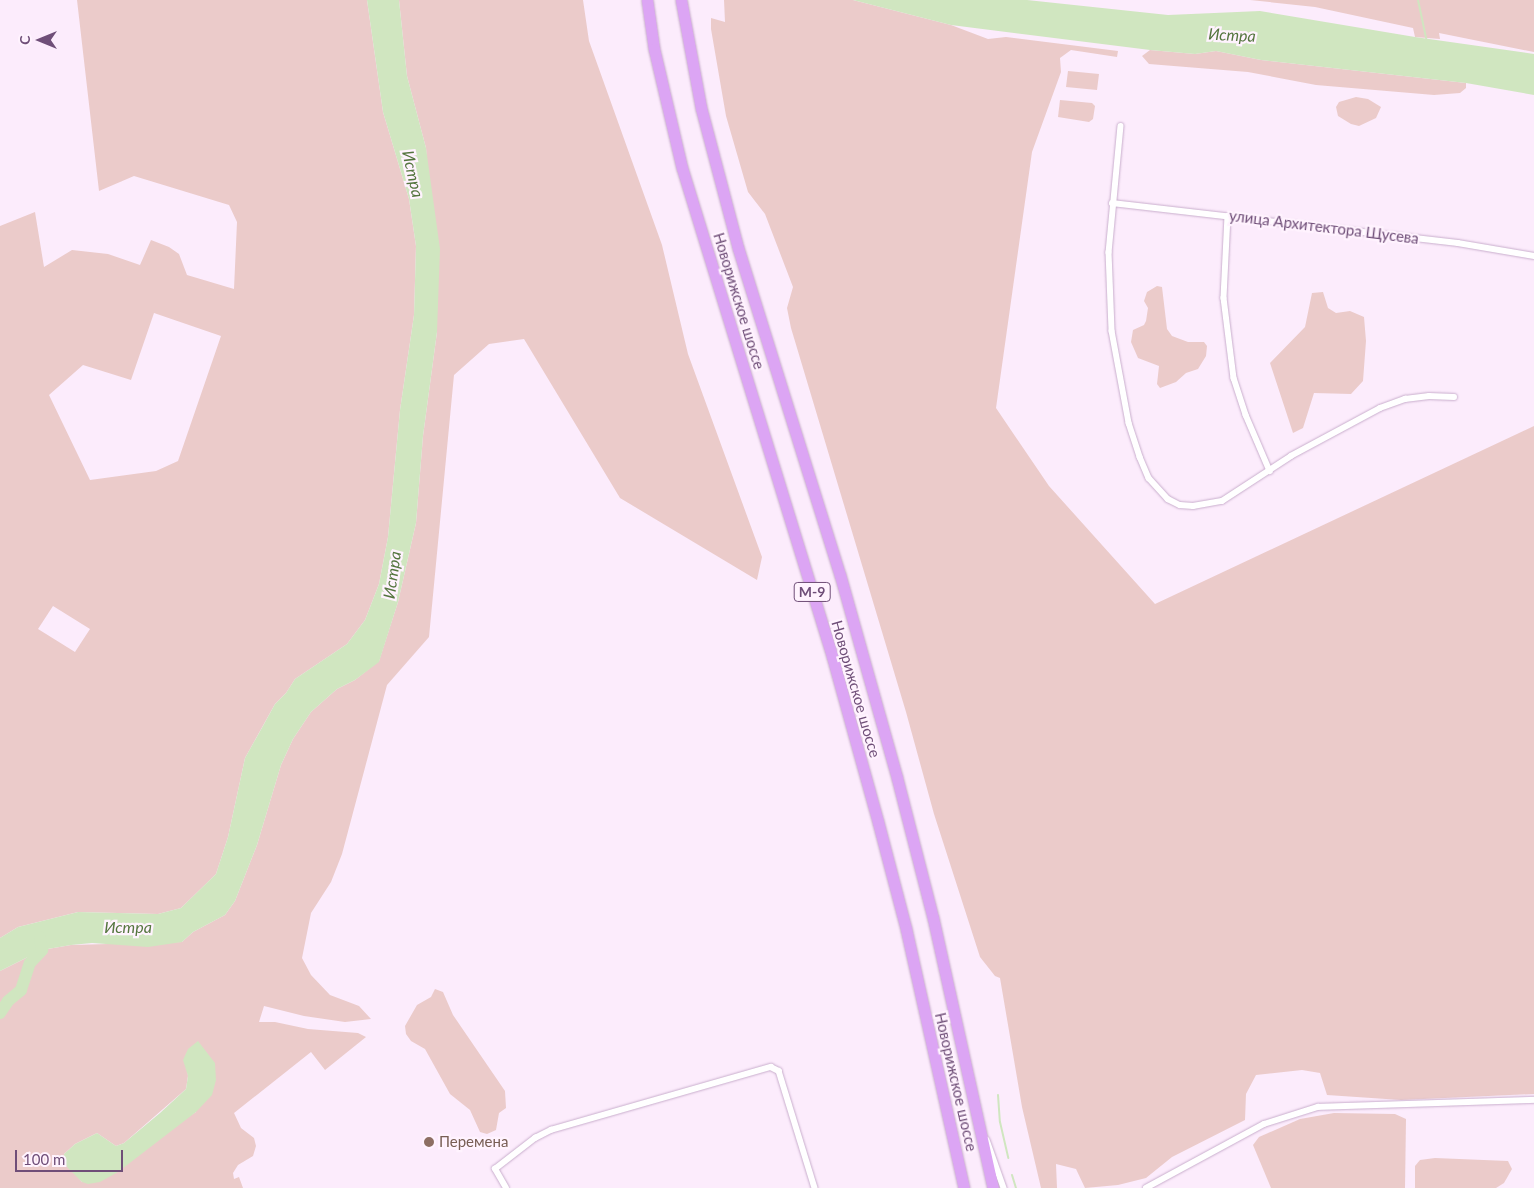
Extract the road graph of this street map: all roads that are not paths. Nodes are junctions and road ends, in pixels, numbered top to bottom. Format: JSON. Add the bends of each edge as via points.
{"nodes":[{"id":1,"x":647,"y":0,"type":"edge"},
{"id":2,"x":681,"y":0,"type":"edge"},
{"id":3,"x":1121,"y":126,"type":"dead end"},
{"id":4,"x":1112,"y":202,"type":"junction"},
{"id":5,"x":1228,"y":216,"type":"junction"},
{"id":6,"x":1534,"y":256,"type":"edge"},
{"id":7,"x":1454,"y":396,"type":"dead end"},
{"id":8,"x":1270,"y":471,"type":"junction"},
{"id":9,"x":1534,"y":1100,"type":"edge"},
{"id":10,"x":978,"y":1114,"type":"junction"},
{"id":11,"x":506,"y":1188,"type":"edge"},
{"id":12,"x":815,"y":1188,"type":"edge"},
{"id":13,"x":964,"y":1188,"type":"edge"},
{"id":14,"x":993,"y":1188,"type":"edge"},
{"id":15,"x":1004,"y":1188,"type":"edge"},
{"id":16,"x":1146,"y":1188,"type":"edge"}],
"edges":[{"from":1,"to":13,"type":"highway","name":"Новорижское шоссе","number":"М-9","via":[[654,49],[682,168],[832,656],[878,822],[906,929]]},
{"from":2,"to":10,"type":"highway","name":"Новорижское шоссе","number":"М-9","via":[[700,108],[738,248],[872,686],[933,918]]},
{"from":3,"to":4,"type":"street"},
{"from":4,"to":5,"type":"street","name":"улица Архитектора Щусева"},
{"from":4,"to":8,"type":"street","via":[[1108,252],[1112,331],[1130,423],[1149,478],[1168,499],[1180,505],[1206,506],[1222,501]]},
{"from":5,"to":6,"type":"street","name":"улица Архитектора Щусева","via":[[1468,244]]},
{"from":5,"to":8,"type":"street","via":[[1224,298],[1234,378]]},
{"from":7,"to":8,"type":"street","via":[[1405,399],[1380,408],[1291,456]]},
{"from":9,"to":16,"type":"street","via":[[1318,1107],[1264,1124]]},
{"from":10,"to":14,"type":"highway","name":"Новорижское шоссе","number":"М-9"},
{"from":10,"to":15,"type":"street"},
{"from":11,"to":12,"type":"street","via":[[495,1169],[535,1138],[552,1130],[772,1067],[779,1071]]}]}
